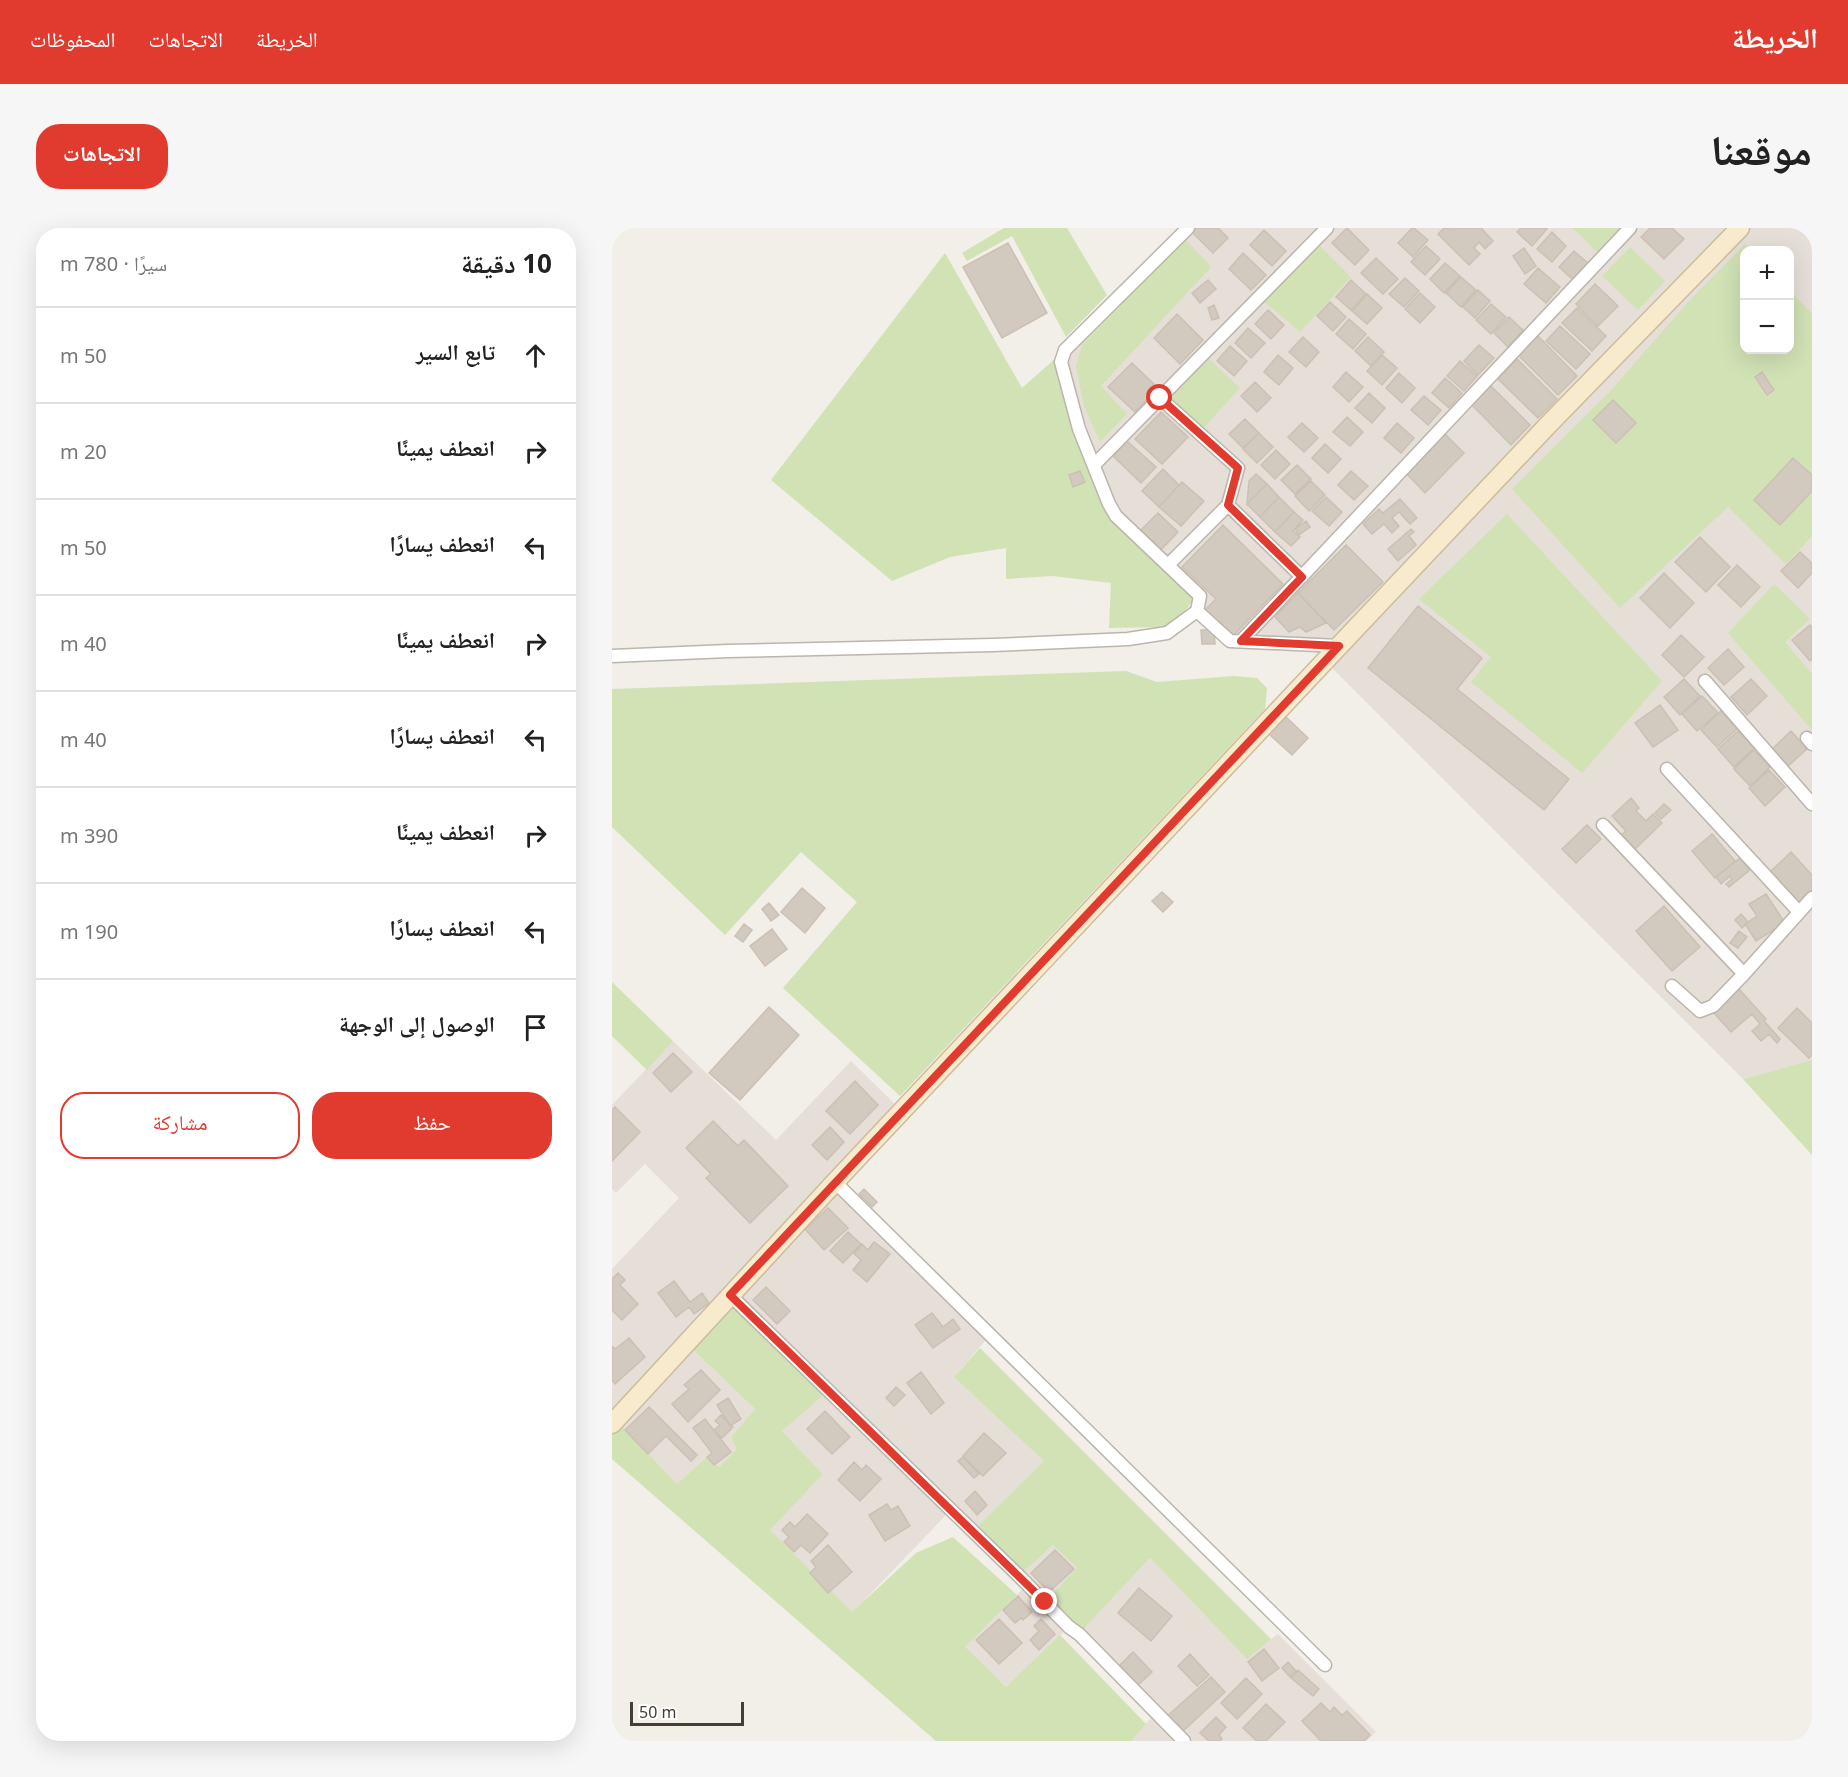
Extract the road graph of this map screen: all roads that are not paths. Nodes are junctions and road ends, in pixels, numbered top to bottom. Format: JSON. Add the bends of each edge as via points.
{"nodes":[{"id":1,"x":1188,"y":228,"type":"edge"},
{"id":2,"x":1328,"y":228,"type":"edge"},
{"id":3,"x":1630,"y":228,"type":"edge"},
{"id":4,"x":1740,"y":228,"type":"edge"},
{"id":5,"x":1160,"y":398,"type":"junction"},
{"id":6,"x":1094,"y":465,"type":"junction"},
{"id":7,"x":1228,"y":505,"type":"junction"},
{"id":8,"x":1168,"y":565,"type":"junction"},
{"id":9,"x":1302,"y":577,"type":"junction"},
{"id":10,"x":1197,"y":611,"type":"junction"},
{"id":11,"x":1241,"y":641,"type":"junction"},
{"id":12,"x":1339,"y":646,"type":"junction"},
{"id":13,"x":612,"y":656,"type":"edge"},
{"id":14,"x":1705,"y":681,"type":"dead end"},
{"id":15,"x":1667,"y":769,"type":"dead end"},
{"id":16,"x":1812,"y":804,"type":"edge"},
{"id":17,"x":1603,"y":825,"type":"dead end"},
{"id":18,"x":1812,"y":898,"type":"edge"},
{"id":19,"x":1798,"y":912,"type":"junction"},
{"id":20,"x":1744,"y":974,"type":"junction"},
{"id":21,"x":1672,"y":986,"type":"dead end"},
{"id":22,"x":835,"y":1182,"type":"junction"},
{"id":23,"x":730,"y":1295,"type":"junction"},
{"id":24,"x":613,"y":1420,"type":"edge"},
{"id":25,"x":1325,"y":1665,"type":"dead end"},
{"id":26,"x":1184,"y":1741,"type":"edge"}],
"edges":[{"from":1,"to":6,"type":"street","via":[[1065,350],[1061,362],[1079,429]]},
{"from":2,"to":5,"type":"street"},
{"from":3,"to":9,"type":"street"},
{"from":4,"to":12,"type":"street"},
{"from":5,"to":6,"type":"street"},
{"from":5,"to":7,"type":"street","via":[[1238,468]]},
{"from":6,"to":8,"type":"street","via":[[1116,516]]},
{"from":7,"to":8,"type":"street"},
{"from":7,"to":9,"type":"street"},
{"from":8,"to":10,"type":"street","via":[[1200,596]]},
{"from":9,"to":11,"type":"street"},
{"from":10,"to":11,"type":"street","via":[[1230,641]]},
{"from":10,"to":13,"type":"street","via":[[1167,633],[1128,639]]},
{"from":11,"to":12,"type":"street"},
{"from":12,"to":22,"type":"street"},
{"from":14,"to":16,"type":"street"},
{"from":15,"to":19,"type":"street"},
{"from":17,"to":20,"type":"street"},
{"from":18,"to":19,"type":"street"},
{"from":19,"to":20,"type":"street"},
{"from":20,"to":21,"type":"street","via":[[1713,1006],[1700,1011]]},
{"from":22,"to":23,"type":"street"},
{"from":22,"to":25,"type":"street"},
{"from":23,"to":24,"type":"street"},
{"from":23,"to":26,"type":"street"}]}
